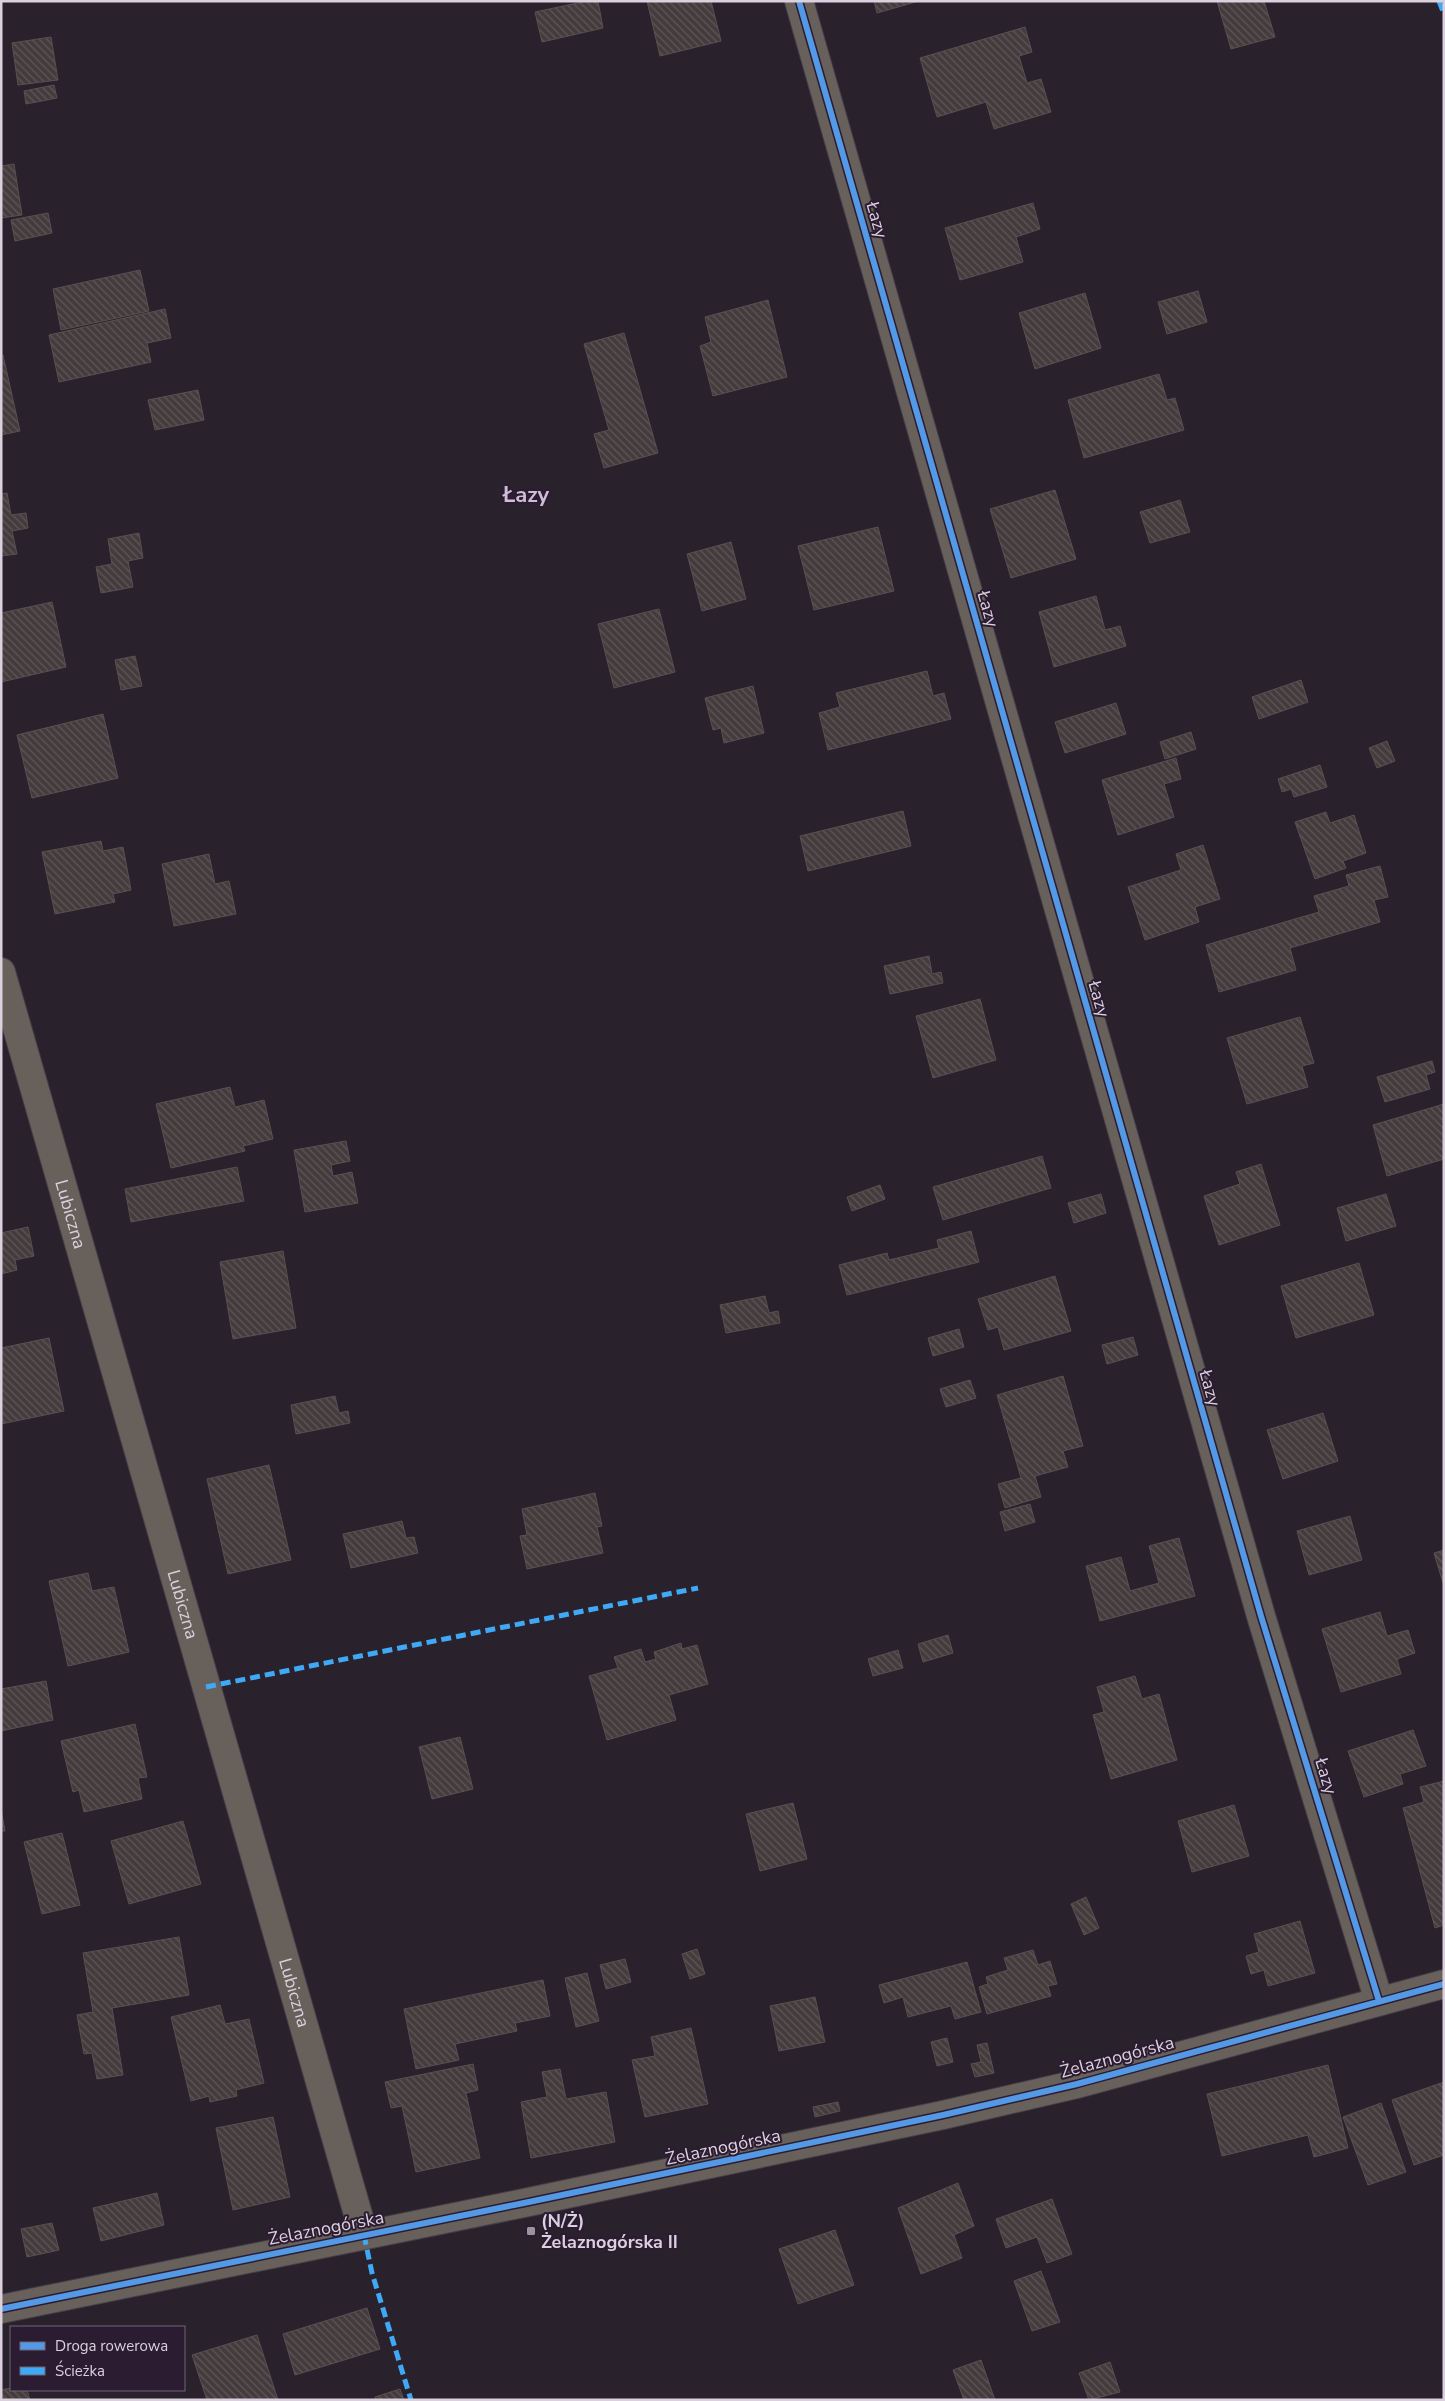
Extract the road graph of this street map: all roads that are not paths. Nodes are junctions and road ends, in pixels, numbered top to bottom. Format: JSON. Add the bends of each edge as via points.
{"nodes":[{"id":1,"x":799,"y":1,"type":"edge"},
{"id":2,"x":1,"y":972,"type":"edge"},
{"id":3,"x":1444,"y":1984,"type":"edge"},
{"id":4,"x":1379,"y":2001,"type":"junction"},
{"id":5,"x":364,"y":2235,"type":"junction"},
{"id":6,"x":1,"y":2309,"type":"edge"}],
"edges":[{"from":1,"to":4,"type":"street","name":"Łazy","via":[[1261,1616]]},
{"from":2,"to":5,"type":"street","name":"Lubiczna"},
{"from":3,"to":4,"type":"street","name":"Żelaznogórska"},
{"from":4,"to":5,"type":"street","name":"Żelaznogórska","via":[[1077,2084]]},
{"from":5,"to":6,"type":"street","name":"Żelaznogórska"}]}
